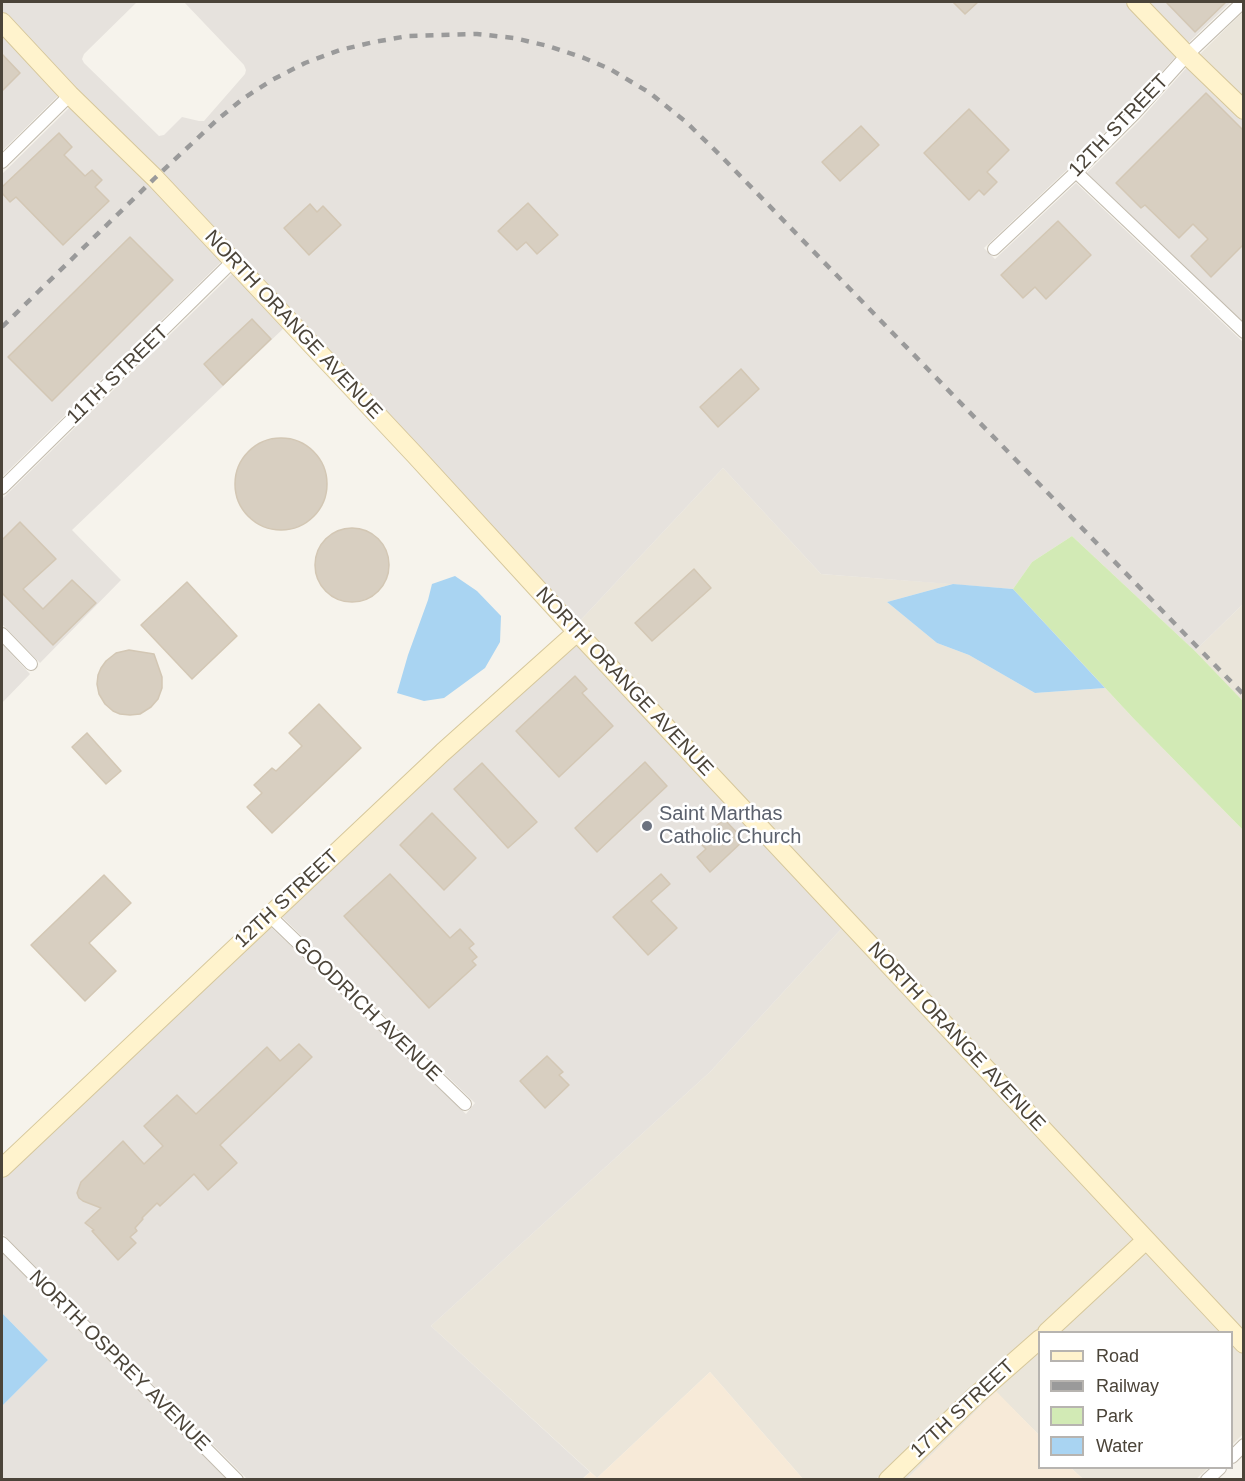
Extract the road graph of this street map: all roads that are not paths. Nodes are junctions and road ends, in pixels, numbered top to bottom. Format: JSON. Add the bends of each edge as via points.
{"nodes":[{"id":1,"x":1136,"y":2,"type":"edge"},
{"id":2,"x":1243,"y":2,"type":"edge"},
{"id":3,"x":2,"y":22,"type":"edge"},
{"id":4,"x":1187,"y":55,"type":"junction"},
{"id":5,"x":70,"y":95,"type":"junction"},
{"id":6,"x":1244,"y":110,"type":"edge"},
{"id":7,"x":2,"y":162,"type":"edge"},
{"id":8,"x":1076,"y":172,"type":"junction"},
{"id":9,"x":994,"y":249,"type":"dead end"},
{"id":10,"x":233,"y":261,"type":"junction"},
{"id":11,"x":1244,"y":332,"type":"edge"},
{"id":12,"x":2,"y":488,"type":"edge"},
{"id":13,"x":576,"y":632,"type":"junction"},
{"id":14,"x":2,"y":634,"type":"edge"},
{"id":15,"x":31,"y":664,"type":"dead end"},
{"id":16,"x":270,"y":916,"type":"junction"},
{"id":17,"x":465,"y":1104,"type":"dead end"},
{"id":18,"x":2,"y":1168,"type":"edge"},
{"id":19,"x":1146,"y":1240,"type":"junction"},
{"id":20,"x":2,"y":1243,"type":"edge"},
{"id":21,"x":1048,"y":1331,"type":"edge"},
{"id":22,"x":1232,"y":1331,"type":"edge"},
{"id":23,"x":1233,"y":1332,"type":"edge"},
{"id":24,"x":1038,"y":1341,"type":"edge"},
{"id":25,"x":1244,"y":1344,"type":"edge"},
{"id":26,"x":237,"y":1479,"type":"edge"},
{"id":27,"x":888,"y":1479,"type":"edge"}],
"edges":[{"from":1,"to":4,"type":"street"},
{"from":2,"to":4,"type":"street","name":"12TH STREET"},
{"from":3,"to":5,"type":"street","name":"NORTH ORANGE AVENUE"},
{"from":4,"to":6,"type":"street"},
{"from":4,"to":8,"type":"street","name":"12TH STREET"},
{"from":5,"to":7,"type":"street"},
{"from":5,"to":10,"type":"street","name":"NORTH ORANGE AVENUE"},
{"from":8,"to":9,"type":"street","name":"12TH STREET"},
{"from":8,"to":11,"type":"street"},
{"from":10,"to":12,"type":"street","name":"11TH STREET"},
{"from":10,"to":13,"type":"street","name":"NORTH ORANGE AVENUE"},
{"from":13,"to":16,"type":"street","name":"12TH STREET","via":[[455,740]]},
{"from":13,"to":19,"type":"street","name":"NORTH ORANGE AVENUE"},
{"from":14,"to":15,"type":"street"},
{"from":16,"to":17,"type":"street","name":"GOODRICH AVENUE"},
{"from":16,"to":18,"type":"street","name":"12TH STREET"},
{"from":19,"to":21,"type":"street"},
{"from":19,"to":22,"type":"street","name":"NORTH ORANGE AVENUE"},
{"from":20,"to":26,"type":"street","name":"NORTH OSPREY AVENUE"},
{"from":23,"to":25,"type":"street","name":"NORTH ORANGE AVENUE"},
{"from":24,"to":27,"type":"street","name":"17TH STREET"}]}
